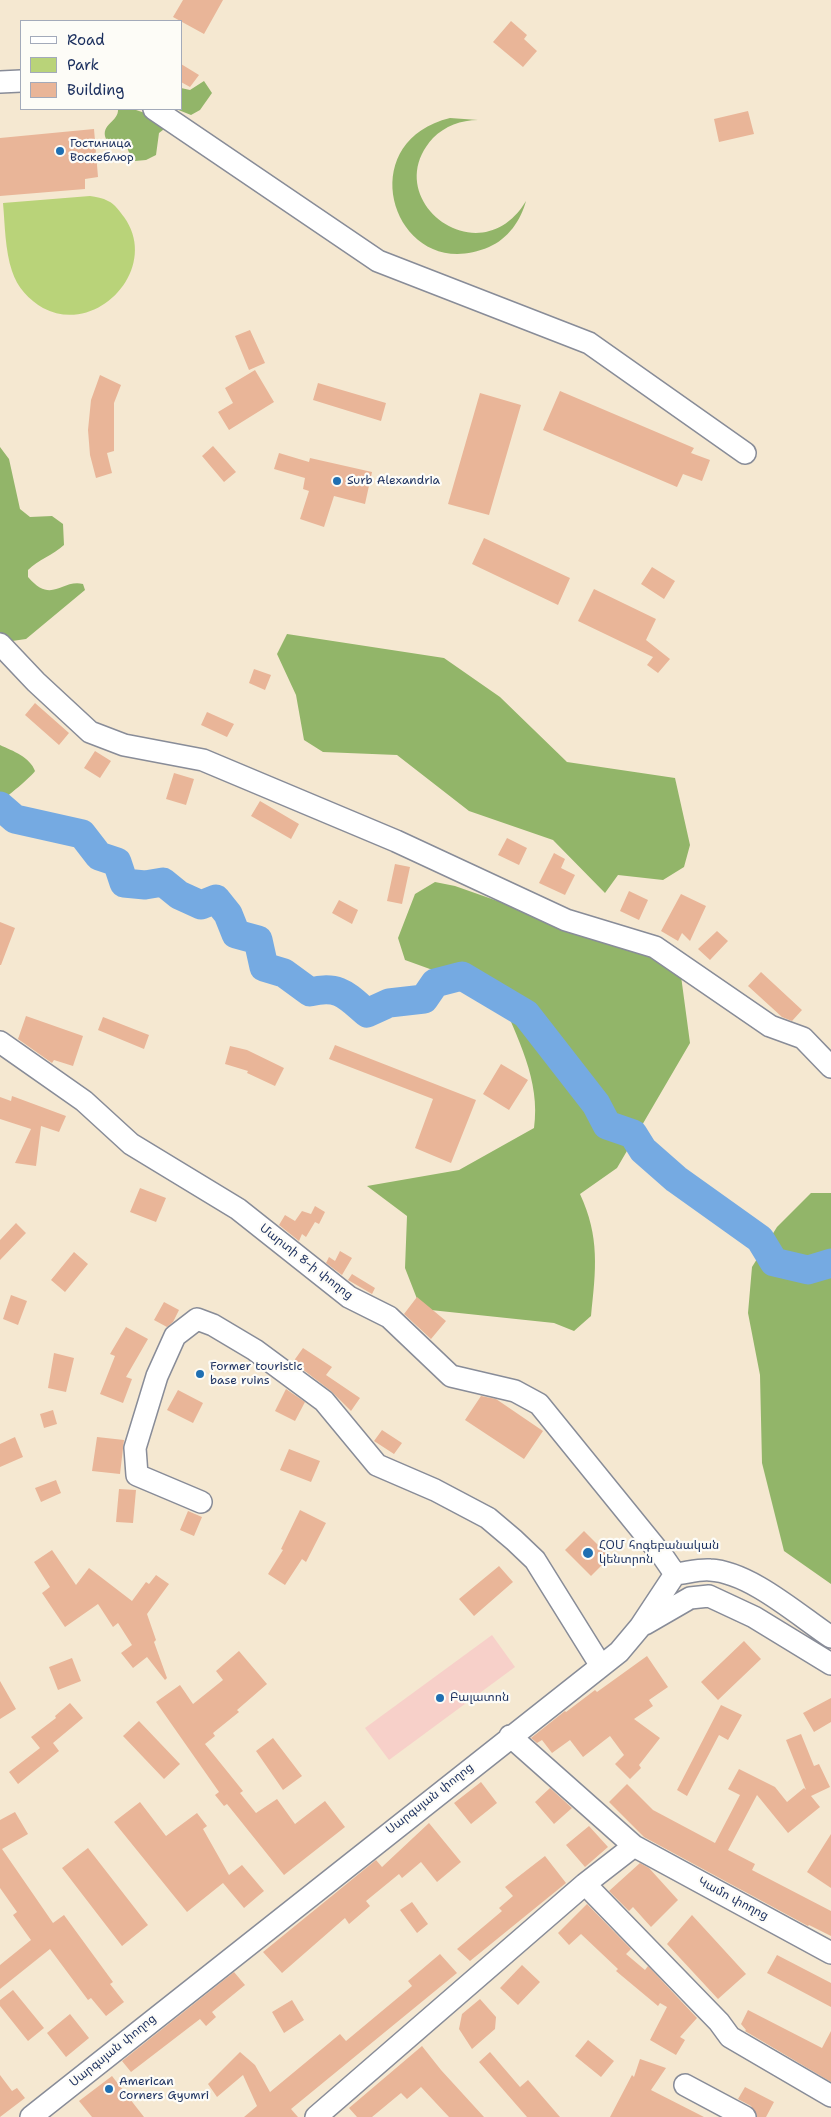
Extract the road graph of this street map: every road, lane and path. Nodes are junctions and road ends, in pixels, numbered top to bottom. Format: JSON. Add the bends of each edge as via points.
{"nodes":[{"id":1,"x":20,"y":81,"type":"edge"},
{"id":2,"x":0,"y":82,"type":"edge"},
{"id":3,"x":155,"y":110,"type":"edge"},
{"id":4,"x":745,"y":453,"type":"dead end"},
{"id":5,"x":0,"y":644,"type":"edge"},
{"id":6,"x":0,"y":1042,"type":"edge"},
{"id":7,"x":831,"y":1067,"type":"edge"},
{"id":8,"x":201,"y":1502,"type":"dead end"},
{"id":9,"x":675,"y":1574,"type":"junction"},
{"id":10,"x":640,"y":1627,"type":"junction"},
{"id":11,"x":831,"y":1637,"type":"edge"},
{"id":12,"x":831,"y":1664,"type":"edge"},
{"id":13,"x":601,"y":1666,"type":"junction"},
{"id":14,"x":510,"y":1736,"type":"junction"},
{"id":15,"x":634,"y":1846,"type":"junction"},
{"id":16,"x":585,"y":1884,"type":"junction"},
{"id":17,"x":831,"y":1953,"type":"edge"},
{"id":18,"x":685,"y":2085,"type":"dead end"},
{"id":19,"x":831,"y":2096,"type":"edge"},
{"id":20,"x":31,"y":2117,"type":"edge"},
{"id":21,"x":316,"y":2117,"type":"edge"},
{"id":22,"x":745,"y":2117,"type":"edge"}],
"edges":[{"from":1,"to":2,"type":"street"},
{"from":3,"to":4,"type":"street","via":[[378,260],[590,343]]},
{"from":5,"to":7,"type":"street","via":[[90,732],[124,746],[202,760],[396,841],[566,920],[655,947],[770,1026],[803,1038]]},
{"from":6,"to":9,"type":"street","name":"Մարտի 8-ի փողոց","via":[[84,1102],[131,1144],[238,1209],[349,1297],[389,1317],[451,1376],[515,1391],[538,1404]]},
{"from":8,"to":13,"type":"street","via":[[137,1475],[135,1448],[157,1376],[175,1336],[197,1318],[255,1350],[324,1401],[377,1465],[488,1518],[514,1540],[535,1560]]},
{"from":9,"to":10,"type":"street","name":"Սարգսյան փողոց"},
{"from":9,"to":11,"type":"street","via":[[709,1570],[726,1573],[755,1586]]},
{"from":10,"to":12,"type":"street","via":[[690,1598],[709,1596],[754,1617]]},
{"from":10,"to":13,"type":"street","name":"Սարգսյան փողոց","via":[[619,1652]]},
{"from":13,"to":14,"type":"street","name":"Սարգսյան փողոց"},
{"from":14,"to":15,"type":"street","name":"Կամո փողոց"},
{"from":14,"to":20,"type":"street","name":"Սարգսյան փողոց"},
{"from":15,"to":16,"type":"street"},
{"from":15,"to":17,"type":"street","name":"Կամո փողոց"},
{"from":16,"to":19,"type":"street","via":[[730,2037]]},
{"from":16,"to":21,"type":"street"},
{"from":18,"to":22,"type":"street"}]}
